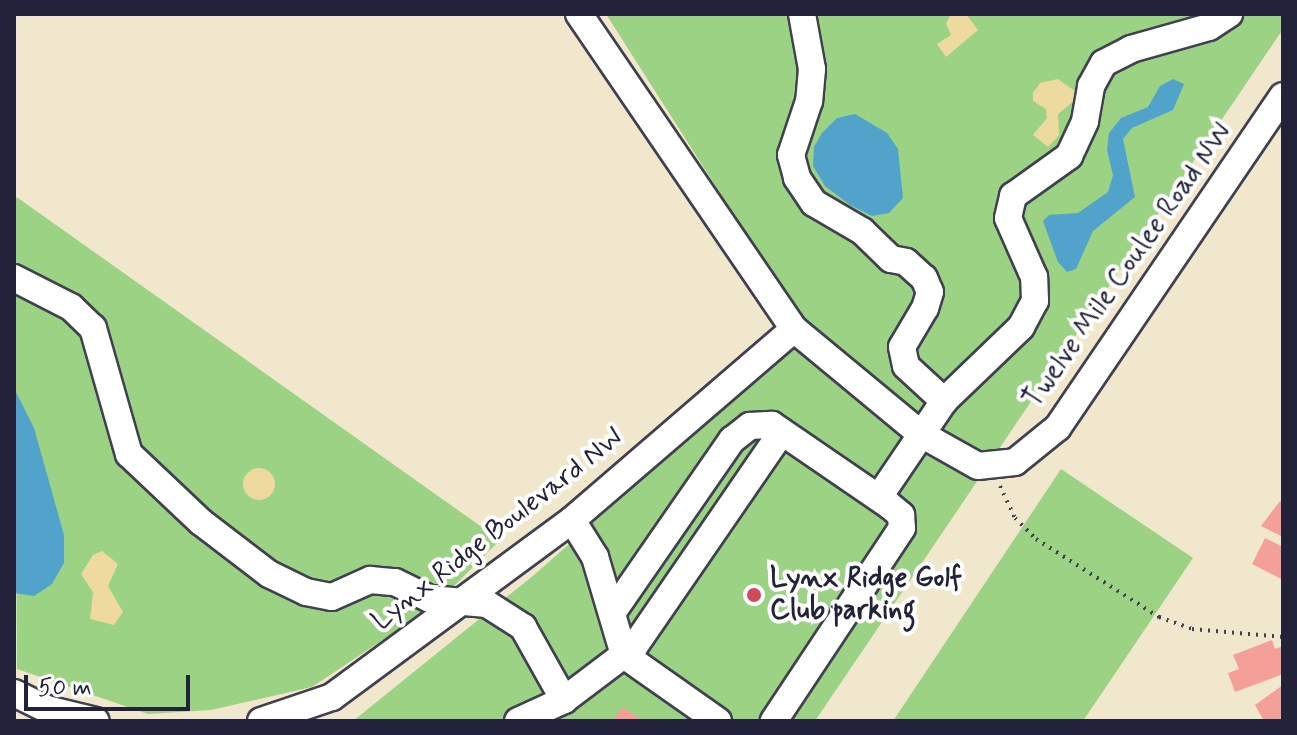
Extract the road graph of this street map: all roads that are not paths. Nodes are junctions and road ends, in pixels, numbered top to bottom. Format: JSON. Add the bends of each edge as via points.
{"nodes":[{"id":1,"x":579,"y":14,"type":"edge"},
{"id":2,"x":802,"y":14,"type":"edge"},
{"id":3,"x":1229,"y":14,"type":"edge"},
{"id":4,"x":1283,"y":96,"type":"edge"},
{"id":5,"x":14,"y":278,"type":"edge"},
{"id":6,"x":794,"y":329,"type":"junction"},
{"id":7,"x":944,"y":401,"type":"junction"},
{"id":8,"x":782,"y":432,"type":"junction"},
{"id":9,"x":921,"y":434,"type":"junction"},
{"id":10,"x":879,"y":497,"type":"junction"},
{"id":11,"x":572,"y":520,"type":"junction"},
{"id":12,"x":459,"y":602,"type":"junction"},
{"id":13,"x":612,"y":613,"type":"junction"},
{"id":14,"x":624,"y":655,"type":"junction"},
{"id":15,"x":14,"y":693,"type":"edge"},
{"id":16,"x":564,"y":700,"type":"junction"},
{"id":17,"x":96,"y":721,"type":"edge"},
{"id":18,"x":261,"y":721,"type":"edge"},
{"id":19,"x":518,"y":721,"type":"edge"},
{"id":20,"x":718,"y":721,"type":"edge"},
{"id":21,"x":774,"y":721,"type":"edge"}],
"edges":[{"from":1,"to":6,"type":"street"},
{"from":2,"to":7,"type":"street","via":[[812,69],[809,101],[791,155],[797,178],[814,203],[924,278],[930,292],[925,308],[902,347],[906,366]]},
{"from":3,"to":7,"type":"street","via":[[1209,27],[1131,49],[1104,63],[1091,86],[1085,121],[1069,156],[1013,196],[1008,218],[1034,277],[1035,301],[1021,327]]},
{"from":4,"to":9,"type":"street","name":"Twelve Mile Coulee Road NW","via":[[1058,427],[1004,463],[978,466]]},
{"from":5,"to":12,"type":"street","via":[[71,307],[93,328],[129,454],[167,494],[269,574],[332,597],[370,580],[395,582],[430,599]]},
{"from":6,"to":9,"type":"street"},
{"from":6,"to":11,"type":"street","name":"Lynx Ridge Boulevard NW"},
{"from":7,"to":9,"type":"street"},
{"from":8,"to":10,"type":"street"},
{"from":8,"to":13,"type":"street","via":[[761,423],[732,440]]},
{"from":8,"to":14,"type":"street","via":[[654,624]]},
{"from":9,"to":10,"type":"street"},
{"from":10,"to":21,"type":"street","via":[[901,515],[902,528]]},
{"from":11,"to":12,"type":"street","name":"Lynx Ridge Boulevard NW"},
{"from":11,"to":13,"type":"street","via":[[595,557]]},
{"from":12,"to":16,"type":"street","via":[[487,604],[523,627]]},
{"from":12,"to":18,"type":"street","name":"Lynx Ridge Boulevard NW","via":[[332,697]]},
{"from":13,"to":14,"type":"street"},
{"from":14,"to":16,"type":"street"},
{"from":14,"to":20,"type":"street"},
{"from":15,"to":17,"type":"street","via":[[47,709]]},
{"from":16,"to":19,"type":"street"}]}
